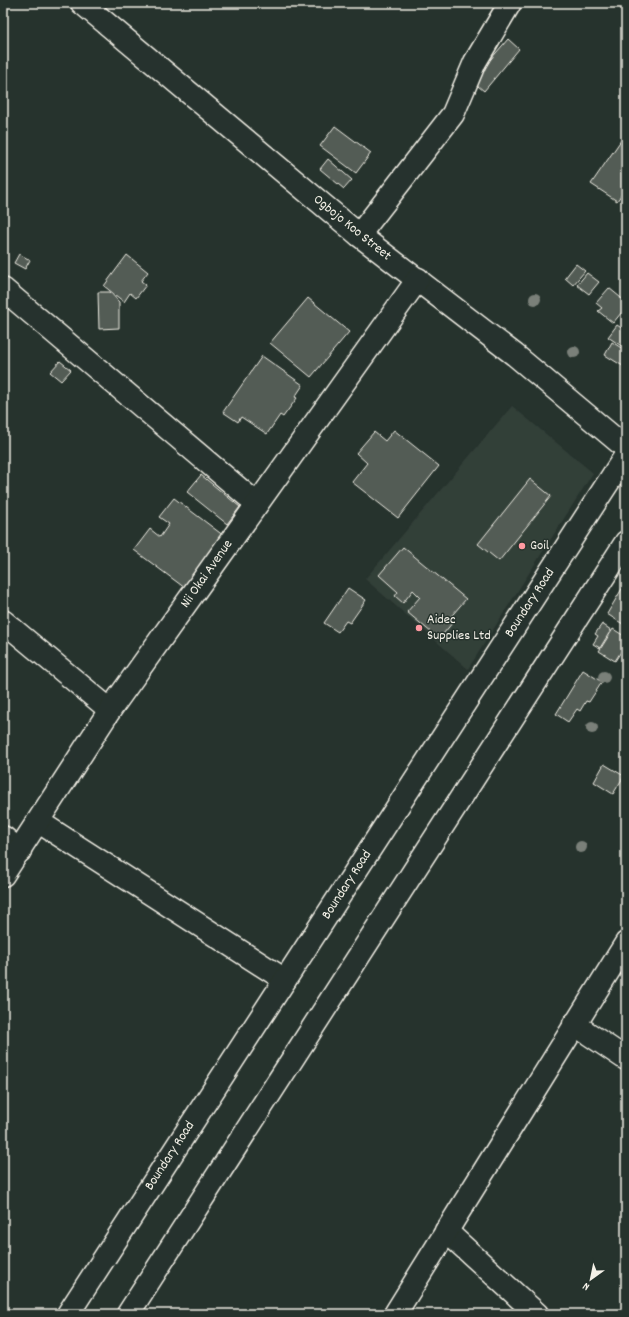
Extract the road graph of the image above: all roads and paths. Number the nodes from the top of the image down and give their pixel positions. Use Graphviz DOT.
graph roads {
  1 [pos="82,3"];
  2 [pos="510,3"];
  3 [pos="359,235"];
  4 [pos="418,279"];
  5 [pos="3,289"];
  6 [pos="626,448"];
  7 [pos="626,455"];
  8 [pos="257,504"];
  9 [pos="626,542"];
  10 [pos="3,621"];
  11 [pos="110,710"];
  12 [pos="39,822"];
  13 [pos="3,837"];
  14 [pos="20,851"];
  15 [pos="3,875"];
  16 [pos="626,943"];
  17 [pos="285,980"];
  18 [pos="574,1024"];
  19 [pos="626,1059"];
  20 [pos="446,1231"];
  21 [pos="68,1314"];
  22 [pos="128,1314"];
  23 [pos="395,1314"];
  24 [pos="537,1314"];
  1 -- 3 [label="street, Ogbojo Koo Street"];
  2 -- 3 [label="street"];
  3 -- 4 [label="street, Ogbojo Koo Street"];
  4 -- 6 [label="street, Ogbojo Koo Street"];
  4 -- 8 [label="street, Nii Okai Avenue"];
  5 -- 8 [label="street"];
  7 -- 17 [label="street, Boundary Road"];
  8 -- 11 [label="street, Nii Okai Avenue"];
  9 -- 22 [label="street"];
  10 -- 11 [label="street"];
  11 -- 12 [label="street, Nii Okai Avenue"];
  12 -- 14 [label="street, Nii Okai Avenue"];
  12 -- 17 [label="street"];
  13 -- 14 [label="street"];
  14 -- 15 [label="street, Nii Okai Avenue"];
  16 -- 18 [label="street"];
  17 -- 21 [label="street, Boundary Road"];
  18 -- 19 [label="street"];
  18 -- 20 [label="street"];
  20 -- 23 [label="street"];
  20 -- 24 [label="street"];
}
